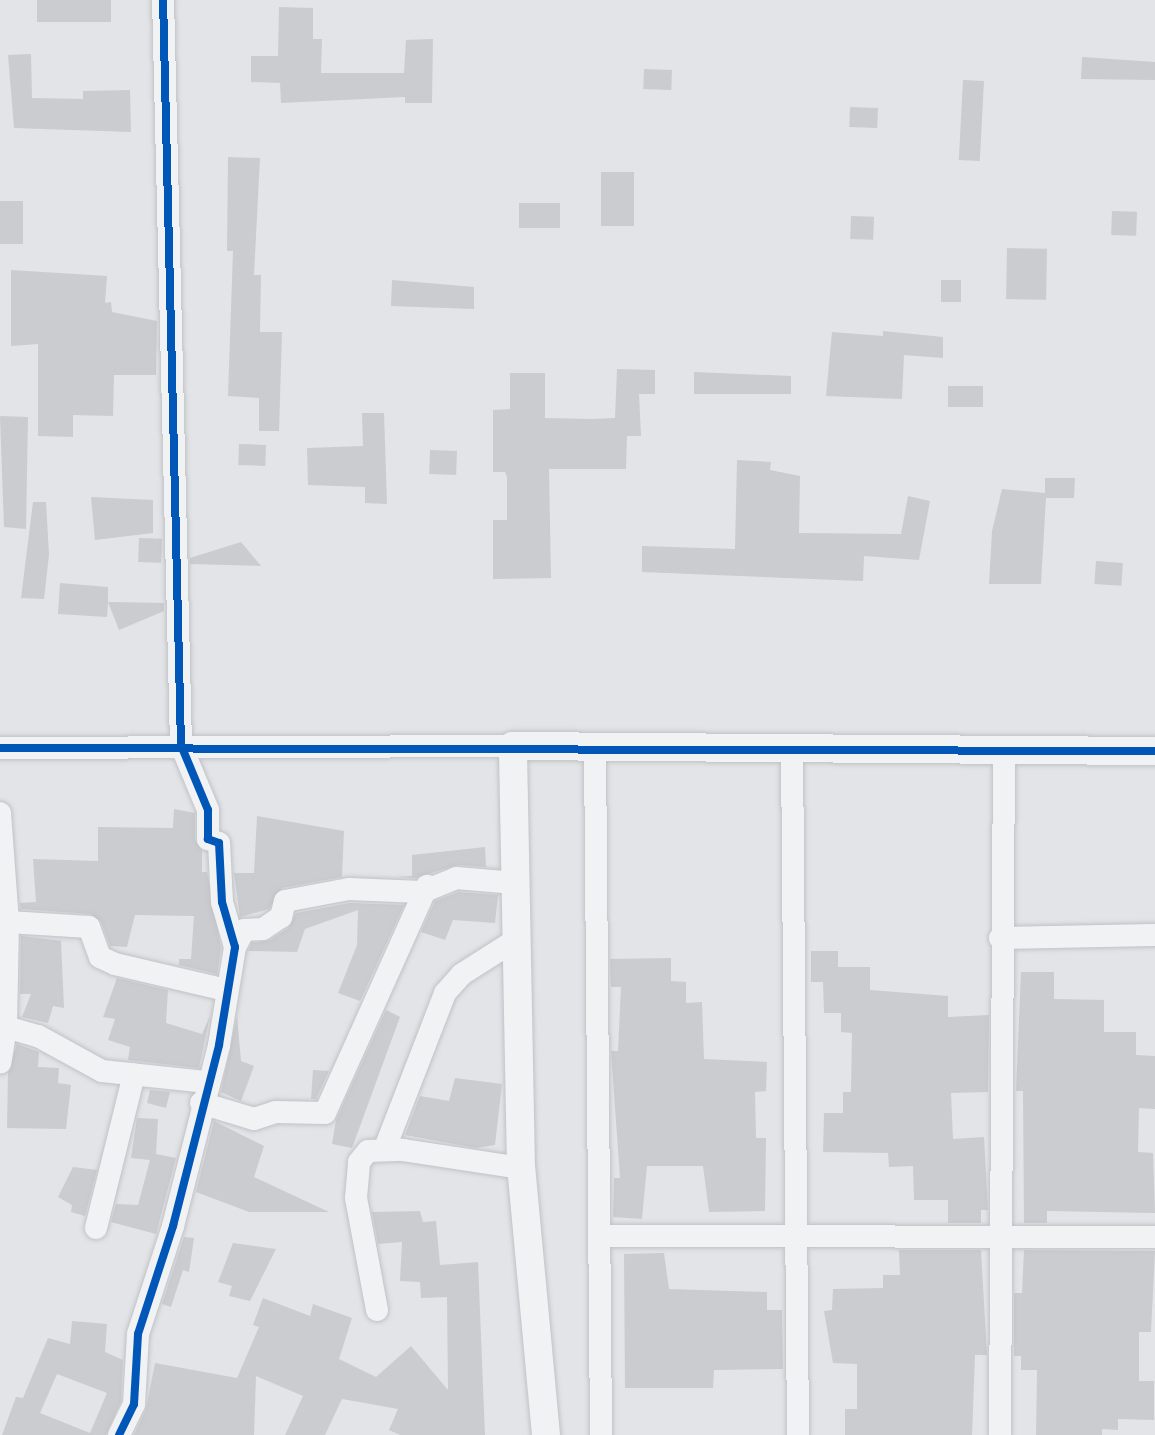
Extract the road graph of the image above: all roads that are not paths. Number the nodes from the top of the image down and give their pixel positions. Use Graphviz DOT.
graph roads {
  1 [pos="163,0"];
  2 [pos="181,746"];
  3 [pos="513,746"];
  4 [pos="595,747"];
  5 [pos="0,748"];
  6 [pos="792,748"];
  7 [pos="1004,750"];
  8 [pos="1155,751"];
  9 [pos="0,813"];
  10 [pos="1,851"];
  11 [pos="515,883"];
  12 [pos="427,886"];
  13 [pos="8,922"];
  14 [pos="1155,935"];
  15 [pos="1000,938"];
  16 [pos="517,939"];
  17 [pos="235,947"];
  18 [pos="226,990"];
  19 [pos="4,992"];
  20 [pos="6,1027"];
  21 [pos="0,1063"];
  22 [pos="134,1074"];
  23 [pos="204,1093"];
  24 [pos="385,1148"];
  25 [pos="521,1168"];
  26 [pos="96,1228"];
  27 [pos="601,1236"];
  28 [pos="799,1236"];
  29 [pos="1000,1237"];
  30 [pos="1155,1237"];
  31 [pos="377,1310"];
  32 [pos="119,1435"];
  33 [pos="546,1435"];
  34 [pos="601,1435"];
  35 [pos="798,1435"];
  36 [pos="1000,1435"];
  1 -- 2 [label="street"];
  2 -- 3 [label="street"];
  2 -- 5 [label="street"];
  2 -- 17 [label="street"];
  3 -- 4 [label="street"];
  3 -- 11 [label="street"];
  4 -- 6 [label="street"];
  4 -- 27 [label="street"];
  6 -- 7 [label="street"];
  6 -- 28 [label="street"];
  7 -- 8 [label="street"];
  7 -- 15 [label="street"];
  9 -- 10 [label="street"];
  10 -- 13 [label="street"];
  11 -- 12 [label="street"];
  11 -- 16 [label="street"];
  12 -- 17 [label="street"];
  12 -- 23 [label="street"];
  13 -- 18 [label="street"];
  13 -- 19 [label="street"];
  14 -- 15 [label="street"];
  15 -- 29 [label="street"];
  16 -- 24 [label="street"];
  16 -- 25 [label="street"];
  17 -- 18 [label="street"];
  18 -- 23 [label="street"];
  19 -- 20 [label="street"];
  20 -- 21 [label="street"];
  20 -- 22 [label="street"];
  22 -- 23 [label="street"];
  22 -- 26 [label="street"];
  23 -- 32 [label="street"];
  24 -- 25 [label="street"];
  24 -- 31 [label="street"];
  25 -- 33 [label="street"];
  27 -- 28 [label="street"];
  27 -- 34 [label="street"];
  28 -- 29 [label="street"];
  28 -- 35 [label="street"];
  29 -- 30 [label="street"];
  29 -- 36 [label="street"];
}
